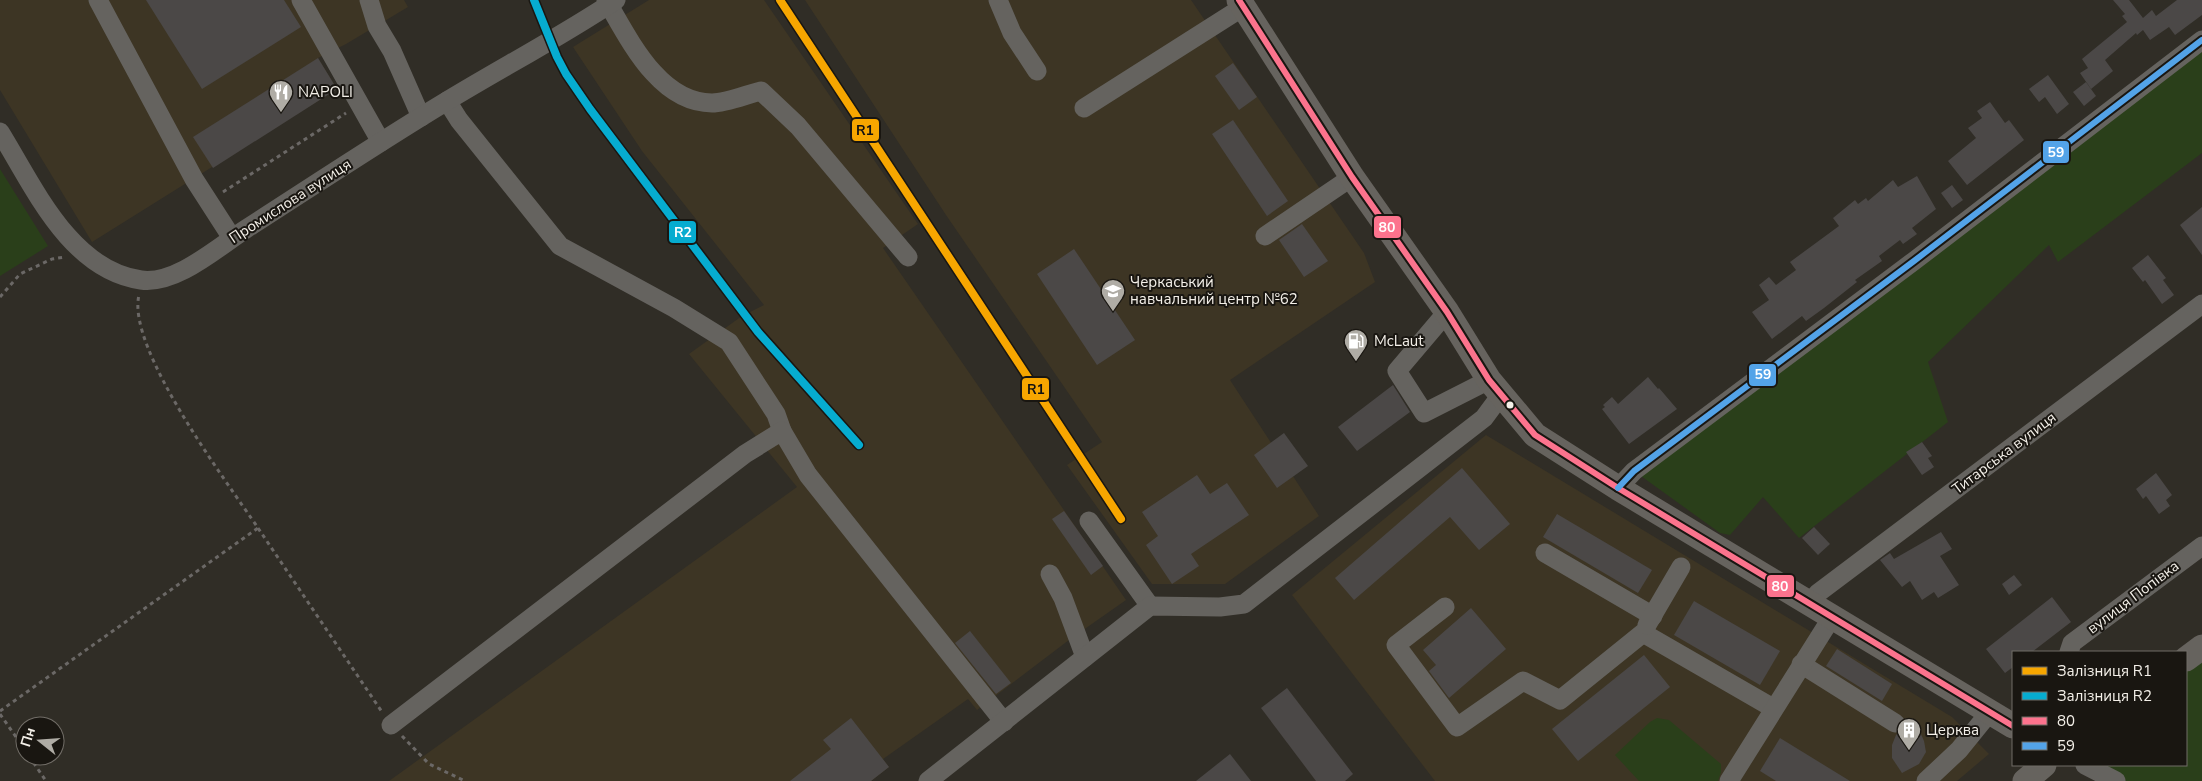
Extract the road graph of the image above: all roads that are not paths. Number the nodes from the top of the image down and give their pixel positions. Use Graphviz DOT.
graph roads {
  1 [pos="98,0"];
  2 [pos="301,0"];
  3 [pos="370,0"];
  4 [pos="998,0"];
  5 [pos="610,2"];
  6 [pos="1241,4"];
  7 [pos="2202,40"];
  8 [pos="1037,71"];
  9 [pos="447,101"];
  10 [pos="1084,108"];
  11 [pos="421,117"];
  12 [pos="0,132"];
  13 [pos="381,142"];
  14 [pos="1352,177"];
  15 [pos="1265,236"];
  16 [pos="232,238"];
  17 [pos="908,257"];
  18 [pos="2202,304"];
  19 [pos="1447,312"];
  20 [pos="1495,387"];
  21 [pos="782,430"];
  22 [pos="1618,488"];
  23 [pos="1089,522"];
  24 [pos="2202,546"];
  25 [pos="1545,553"];
  26 [pos="1681,566"];
  27 [pos="1050,574"];
  28 [pos="1809,603"];
  29 [pos="1150,606"];
  30 [pos="1445,606"];
  31 [pos="1653,616"];
  32 [pos="1832,617"];
  33 [pos="1643,633"];
  34 [pos="2202,647"];
  35 [pos="2069,651"];
  36 [pos="1085,657"];
  37 [pos="2187,658"];
  38 [pos="1801,664"];
  39 [pos="1774,708"];
  40 [pos="1989,713"];
  41 [pos="1004,722"];
  42 [pos="1895,723"];
  43 [pos="391,725"];
  44 [pos="2012,725"];
  45 [pos="2043,766"];
  46 [pos="2087,766"];
  47 [pos="928,781"];
  48 [pos="1729,781"];
  49 [pos="1926,781"];
  50 [pos="2025,781"];
  51 [pos="2116,781"];
  1 -- 16 [label="street"];
  2 -- 13 [label="street"];
  3 -- 11 [label="street"];
  4 -- 8 [label="street"];
  5 -- 9 [label="street, Промислова вулиця"];
  5 -- 17 [label="street"];
  6 -- 10 [label="street"];
  6 -- 14 [label="main road"];
  7 -- 22 [label="street"];
  9 -- 11 [label="street, Промислова вулиця"];
  9 -- 21 [label="street"];
  11 -- 13 [label="street, Промислова вулиця"];
  12 -- 16 [label="street, Промислова вулиця"];
  13 -- 16 [label="street, Промислова вулиця"];
  14 -- 15 [label="street"];
  14 -- 19 [label="main road"];
  18 -- 28 [label="street, Титарська вулиця"];
  19 -- 20 [label="main road"];
  19 -- 20 [label="street"];
  20 -- 22 [label="main road"];
  20 -- 29 [label="street"];
  21 -- 41 [label="street"];
  21 -- 43 [label="street"];
  22 -- 28 [label="main road"];
  23 -- 29 [label="street"];
  24 -- 35 [label="street, вулиця Попівка"];
  25 -- 31 [label="street"];
  26 -- 31 [label="street"];
  27 -- 36 [label="street"];
  28 -- 32 [label="main road"];
  29 -- 36 [label="street"];
  30 -- 33 [label="street"];
  31 -- 33 [label="street"];
  32 -- 38 [label="street"];
  32 -- 40 [label="main road"];
  33 -- 39 [label="street"];
  34 -- 37 [label="main road"];
  36 -- 41 [label="street"];
  38 -- 39 [label="street"];
  38 -- 42 [label="street"];
  39 -- 48 [label="street"];
  40 -- 44 [label="main road"];
  40 -- 49 [label="street"];
  41 -- 47 [label="street"];
  45 -- 50 [label="main road"];
  46 -- 51 [label="street"];
}
